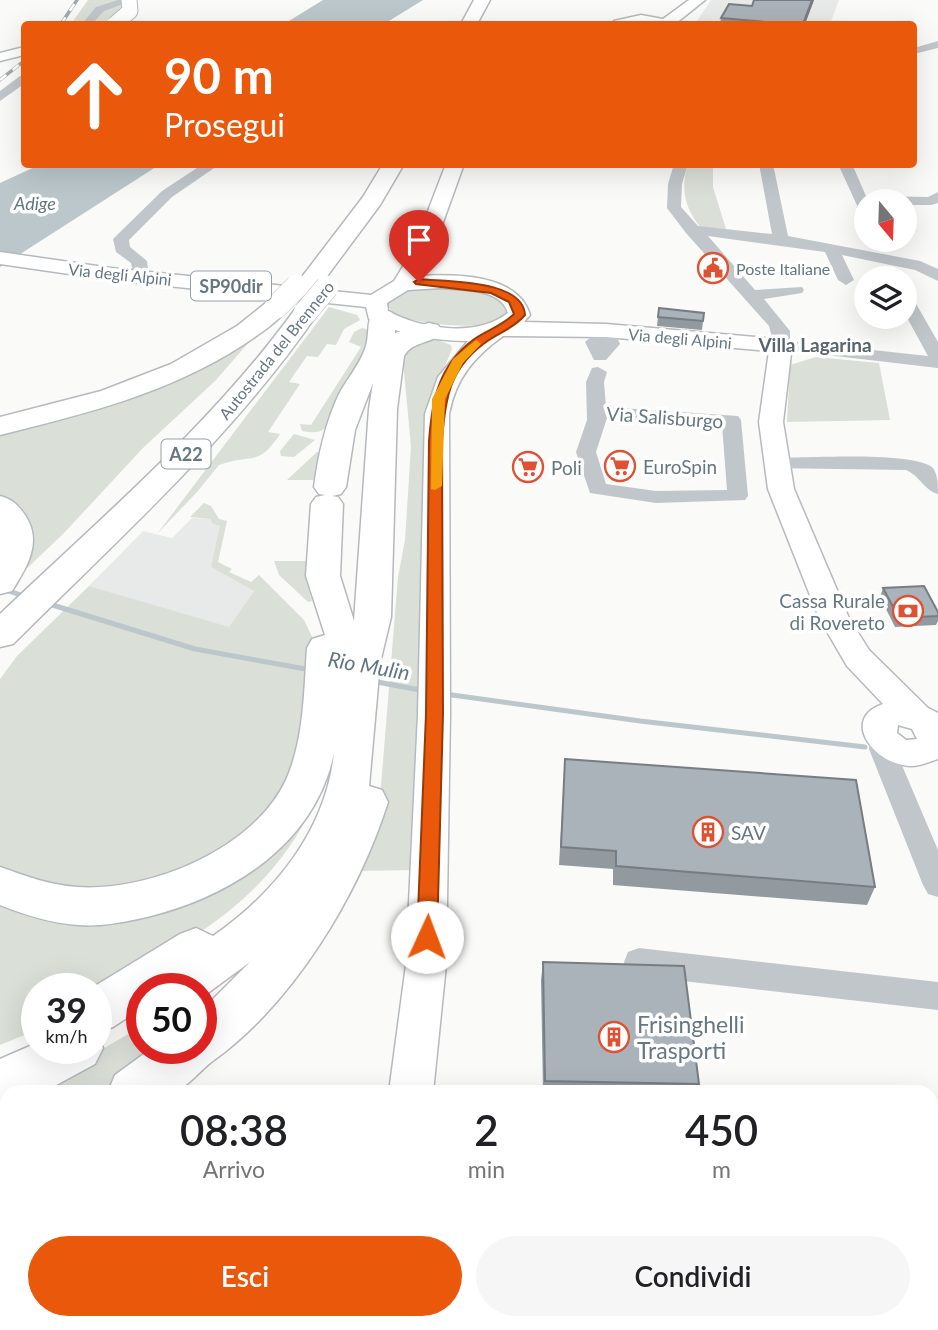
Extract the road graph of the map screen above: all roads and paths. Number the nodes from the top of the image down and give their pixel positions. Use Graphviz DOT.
graph roads {
  1 [pos="129,0"];
  2 [pos="482,0"];
  3 [pos="491,0"];
  4 [pos="694,3"];
  5 [pos="90,21"];
  6 [pos="118,21"];
  7 [pos="471,21"];
  8 [pos="481,21"];
  9 [pos="627,21"];
  10 [pos="648,21"];
  11 [pos="667,21"];
  12 [pos="938,44"];
  13 [pos="917,50"];
  14 [pos="21,52"];
  15 [pos="0,57"];
  16 [pos="21,81"];
  17 [pos="0,97"];
  18 [pos="207,168"];
  19 [pos="392,168"];
  20 [pos="407,168"];
  21 [pos="454,168"];
  22 [pos="680,168"];
  23 [pos="767,168"];
  24 [pos="847,168"];
  25 [pos="857,189"];
  26 [pos="938,196"];
  27 [pos="917,202"];
  28 [pos="691,230"];
  29 [pos="781,239"];
  30 [pos="423,250"];
  31 [pos="832,250"];
  32 [pos="881,252"];
  33 [pos="0,258"];
  34 [pos="884,261"];
  35 [pos="887,266"];
  36 [pos="938,271"];
  37 [pos="141,277"];
  38 [pos="846,280"];
  39 [pos="440,282"];
  40 [pos="402,283"];
  41 [pos="796,290"];
  42 [pos="756,292"];
  43 [pos="300,298"];
  44 [pos="519,308"];
  45 [pos="379,310"];
  46 [pos="917,316"];
  47 [pos="498,330"];
  48 [pos="437,331"];
  49 [pos="930,335"];
  50 [pos="781,345"];
  51 [pos="594,346"];
  52 [pos="938,358"];
  53 [pos="458,361"];
  54 [pos="938,363"];
  55 [pos="597,412"];
  56 [pos="0,426"];
  57 [pos="777,464"];
  58 [pos="938,488"];
  59 [pos="0,506"];
  60 [pos="24,600"];
  61 [pos="834,618"];
  62 [pos="0,660"];
  63 [pos="351,700"];
  64 [pos="882,729"];
  65 [pos="928,739"];
  66 [pos="937,883"];
  67 [pos="0,885"];
  68 [pos="639,962"];
  69 [pos="198,973"];
  70 [pos="938,996"];
  71 [pos="112,1001"];
  72 [pos="217,1026"];
  73 [pos="21,1048"];
  74 [pos="0,1056"];
  75 [pos="47,1064"];
  76 [pos="171,1064"];
  77 [pos="0,1083"];
  78 [pos="143,1085"];
  79 [pos="412,1085"];
  1 -- 5 [label="street"];
  1 -- 6 [label="main road, bridge"];
  2 -- 7 [label="highway"];
  3 -- 8 [label="highway"];
  4 -- 11 [label="main road"];
  9 -- 10 [label="main road"];
  12 -- 13 [label="street"];
  14 -- 15 [label="main road"];
  16 -- 17 [label="street"];
  18 -- 37 [label="street"];
  19 -- 43 [label="highway, Autostrada del Brennero / A22"];
  20 -- 43 [label="highway, Autostrada del Brennero / A22"];
  21 -- 30 [label="main road"];
  22 -- 28 [label="street"];
  23 -- 29 [label="street"];
  24 -- 25 [label="street"];
  26 -- 27 [label="street"];
  28 -- 29 [label="street"];
  28 -- 42 [label="street"];
  29 -- 31 [label="street"];
  30 -- 39 [label="main road"];
  30 -- 40 [label="main road"];
  31 -- 34 [label="street"];
  31 -- 38 [label="street"];
  32 -- 34 [label="street"];
  33 -- 37 [label="main road, Via degli Alpini / SP90dir"];
  34 -- 35 [label="street"];
  34 -- 36 [label="street"];
  37 -- 45 [label="main road, Via degli Alpini / SP90dir"];
  39 -- 40 [label="main road"];
  39 -- 44 [label="main road"];
  40 -- 45 [label="main road"];
  41 -- 42 [label="street"];
  42 -- 50 [label="street"];
  43 -- 56 [label="highway"];
  43 -- 60 [label="highway, Autostrada del Brennero / A22"];
  43 -- 60 [label="highway, Autostrada del Brennero / A22"];
  44 -- 47 [label="main road"];
  44 -- 51 [label="main road"];
  45 -- 48 [label="main road, Via degli Alpini"];
  45 -- 63 [label="highway"];
  46 -- 49 [label="street"];
  47 -- 48 [label="main road, Via degli Alpini"];
  47 -- 51 [label="main road, Via degli Alpini"];
  47 -- 53 [label="main road"];
  48 -- 53 [label="main road"];
  48 -- 63 [label="highway"];
  49 -- 52 [label="street"];
  50 -- 51 [label="main road, Via degli Alpini"];
  50 -- 54 [label="street"];
  50 -- 57 [label="main road"];
  51 -- 55 [label="street, Via Salisburgo"];
  53 -- 79 [label="main road"];
  55 -- 55 [label="street, Via Salisburgo"];
  57 -- 58 [label="street"];
  57 -- 61 [label="main road"];
  59 -- 60 [label="highway"];
  60 -- 62 [label="highway"];
  61 -- 64 [label="main road"];
  61 -- 65 [label="main road"];
  63 -- 67 [label="highway"];
  63 -- 69 [label="highway"];
  63 -- 71 [label="highway"];
  63 -- 72 [label="highway"];
  64 -- 65 [label="main road"];
  64 -- 66 [label="street"];
  65 -- 66 [label="street"];
  68 -- 70 [label="street"];
  73 -- 74 [label="highway"];
  75 -- 77 [label="highway"];
  76 -- 78 [label="highway"];
}
